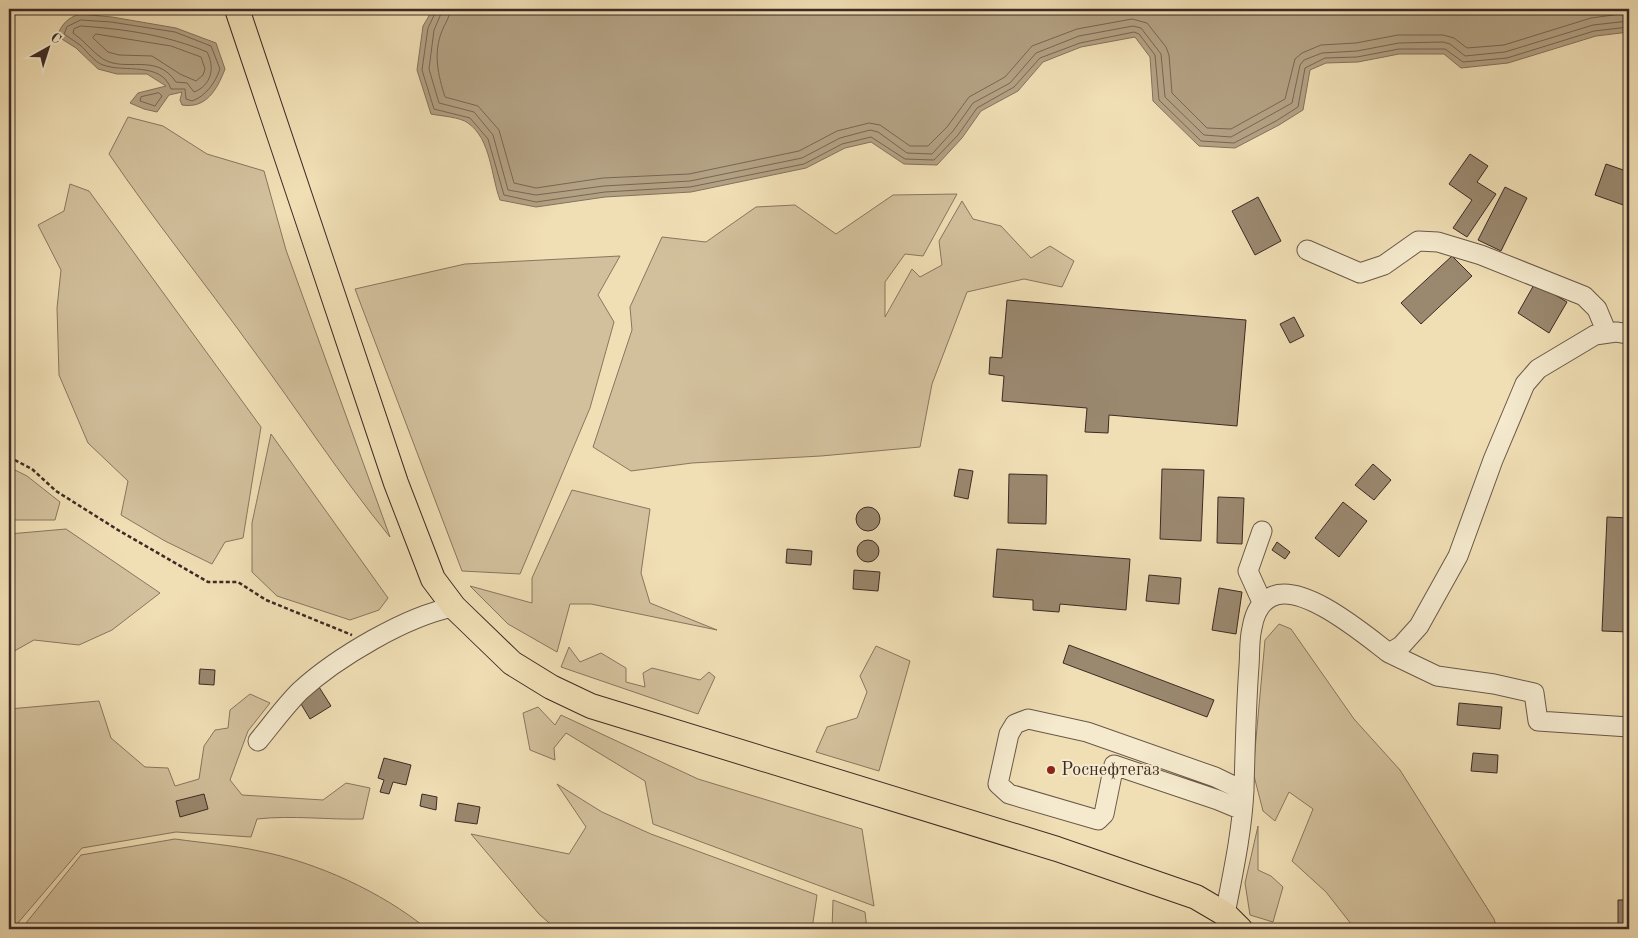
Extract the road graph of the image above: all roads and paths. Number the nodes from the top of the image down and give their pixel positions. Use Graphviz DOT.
graph roads {
  1 [pos="237,9"];
  2 [pos="1307,250"];
  3 [pos="1607,333"];
  4 [pos="1629,334"];
  5 [pos="9,457"];
  6 [pos="1262,531"];
  7 [pos="1262,602"];
  8 [pos="454,607"];
  9 [pos="370,642"];
  10 [pos="1390,653"];
  11 [pos="1629,727"];
  12 [pos="258,741"];
  13 [pos="1244,791"];
  14 [pos="1242,810"];
  15 [pos="1232,922"];
  1 -- 8 [label="main road"];
  2 -- 3 [label="street"];
  3 -- 4 [label="street"];
  3 -- 10 [label="street"];
  5 -- 9 [label="path"];
  6 -- 7 [label="street"];
  7 -- 10 [label="street"];
  7 -- 13 [label="street"];
  8 -- 9 [label="street"];
  8 -- 15 [label="main road"];
  9 -- 12 [label="street"];
  10 -- 11 [label="street"];
  13 -- 14 [label="street"];
  13 -- 14 [label="street"];
  14 -- 15 [label="street"];
}
